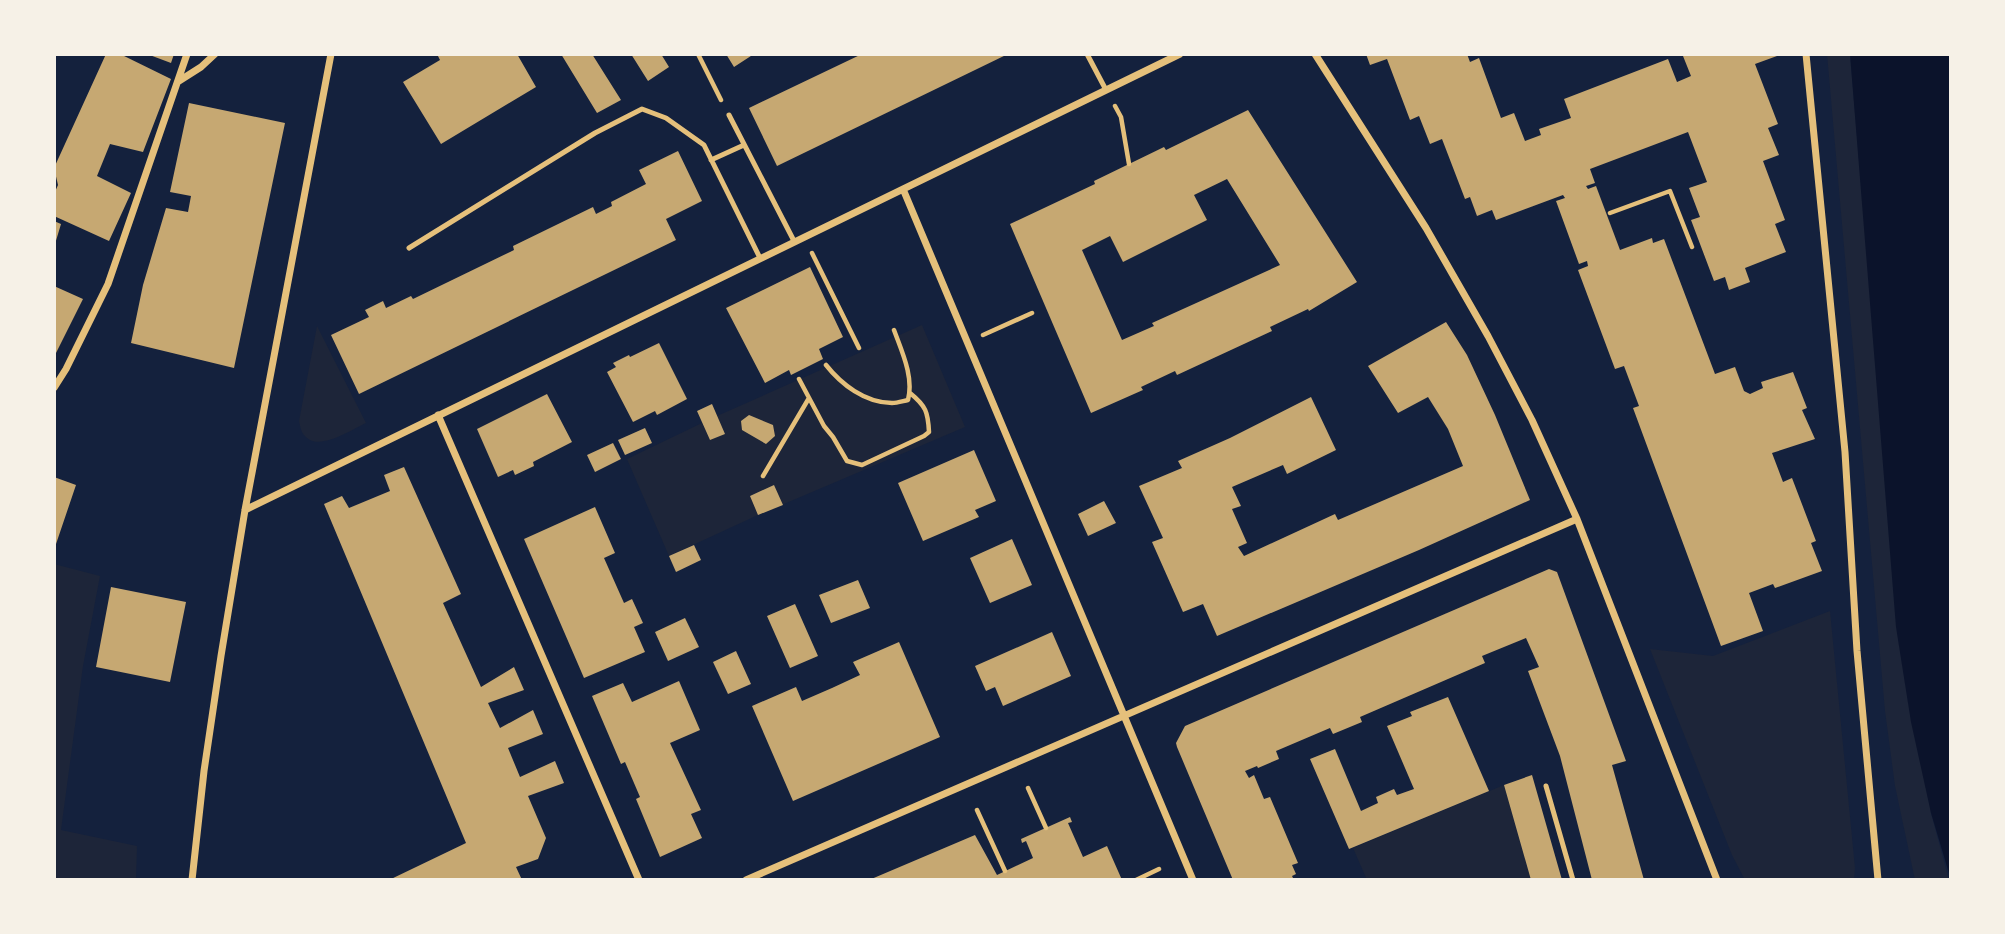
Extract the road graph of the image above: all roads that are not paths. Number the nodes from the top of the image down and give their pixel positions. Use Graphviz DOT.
graph roads {
  1 [pos="187,54"];
  2 [pos="215,54"];
  3 [pos="331,54"];
  4 [pos="1087,54"];
  5 [pos="1180,54"];
  6 [pos="1315,54"];
  7 [pos="1806,54"];
  8 [pos="179,81"];
  9 [pos="1106,90"];
  10 [pos="729,115"];
  11 [pos="744,145"];
  12 [pos="711,160"];
  13 [pos="903,189"];
  14 [pos="794,241"];
  15 [pos="409,248"];
  16 [pos="760,258"];
  17 [pos="54,388"];
  18 [pos="438,415"];
  19 [pos="245,510"];
  20 [pos="1577,519"];
  21 [pos="1124,717"];
  22 [pos="1546,786"];
  23 [pos="192,880"];
  24 [pos="639,880"];
  25 [pos="746,880"];
  26 [pos="1193,880"];
  27 [pos="1573,880"];
  28 [pos="1717,880"];
  29 [pos="1878,880"];
  1 -- 8 [label="street"];
  2 -- 8 [label="street"];
  3 -- 19 [label="street"];
  4 -- 9 [label="lane"];
  5 -- 9 [label="street"];
  6 -- 20 [label="street"];
  7 -- 29 [label="street"];
  8 -- 17 [label="street"];
  9 -- 13 [label="street"];
  10 -- 11 [label="lane"];
  11 -- 12 [label="lane"];
  11 -- 14 [label="lane"];
  12 -- 15 [label="lane"];
  12 -- 16 [label="lane"];
  13 -- 14 [label="street"];
  13 -- 21 [label="street"];
  14 -- 16 [label="street"];
  16 -- 18 [label="street"];
  18 -- 19 [label="street"];
  18 -- 24 [label="street"];
  19 -- 23 [label="street"];
  20 -- 21 [label="street"];
  20 -- 28 [label="street"];
  21 -- 25 [label="street"];
  21 -- 26 [label="street"];
  22 -- 27 [label="lane"];
}
